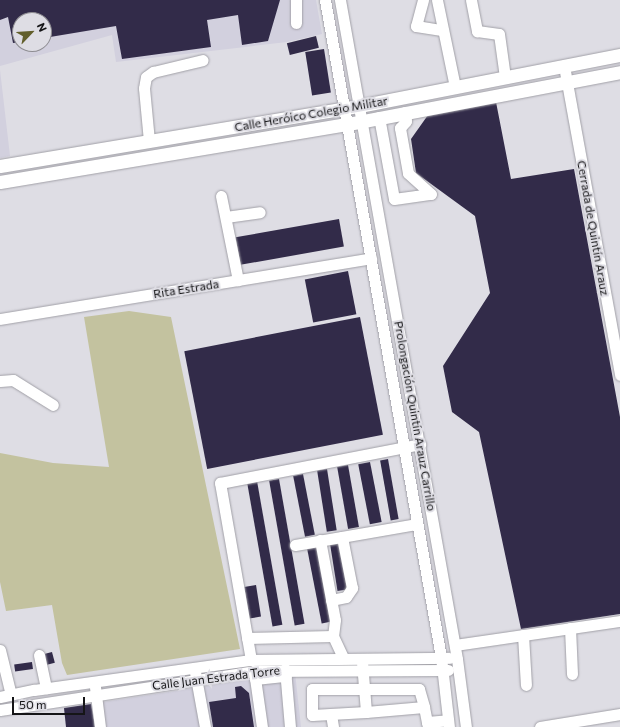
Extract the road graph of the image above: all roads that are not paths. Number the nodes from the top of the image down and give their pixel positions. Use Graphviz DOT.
graph roads {
  1 [pos="296,0"];
  2 [pos="325,0"];
  3 [pos="340,0"];
  4 [pos="423,0"];
  5 [pos="437,0"];
  6 [pos="470,0"];
  7 [pos="296,23"];
  8 [pos="442,30"];
  9 [pos="620,54"];
  10 [pos="203,60"];
  11 [pos="564,66"];
  12 [pos="620,72"];
  13 [pos="506,77"];
  14 [pos="567,81"];
  15 [pos="455,87"];
  16 [pos="359,106"];
  17 [pos="344,109"];
  18 [pos="405,112"];
  19 [pos="379,116"];
  20 [pos="363,120"];
  21 [pos="348,124"];
  22 [pos="149,141"];
  23 [pos="0,166"];
  24 [pos="0,182"];
  25 [pos="221,196"];
  26 [pos="260,212"];
  27 [pos="226,217"];
  28 [pos="371,258"];
  29 [pos="238,280"];
  30 [pos="392,287"];
  31 [pos="377,290"];
  32 [pos="0,319"];
  33 [pos="620,375"];
  34 [pos="0,381"];
  35 [pos="53,405"];
  36 [pos="420,444"];
  37 [pos="404,447"];
  38 [pos="417,524"];
  39 [pos="342,536"];
  40 [pos="320,540"];
  41 [pos="295,545"];
  42 [pos="439,557"];
  43 [pos="424,560"];
  44 [pos="331,600"];
  45 [pos="620,621"];
  46 [pos="570,628"];
  47 [pos="523,635"];
  48 [pos="333,636"];
  49 [pos="247,638"];
  50 [pos="454,645"];
  51 [pos="0,650"];
  52 [pos="39,655"];
  53 [pos="343,657"];
  54 [pos="361,657"];
  55 [pos="441,657"];
  56 [pos="252,660"];
  57 [pos="458,664"];
  58 [pos="194,666"];
  59 [pos="362,669"];
  60 [pos="443,671"];
  61 [pos="285,673"];
  62 [pos="572,674"];
  63 [pos="255,675"];
  64 [pos="196,678"];
  65 [pos="94,681"];
  66 [pos="526,685"];
  67 [pos="46,688"];
  68 [pos="364,688"];
  69 [pos="96,695"];
  70 [pos="4,696"];
  71 [pos="424,707"];
  72 [pos="2,710"];
  73 [pos="366,712"];
  74 [pos="331,714"];
  75 [pos="620,714"];
  76 [pos="449,723"];
  77 [pos="427,724"];
  78 [pos="100,727"];
  79 [pos="205,727"];
  80 [pos="262,727"];
  81 [pos="290,727"];
  82 [pos="333,727"];
  83 [pos="466,727"];
  84 [pos="540,727"];
  1 -- 7 [label="street"];
  2 -- 17 [label="street, Prolongación Quintín Arauz Carrillo"];
  3 -- 16 [label="street, Prolongación Quintín Arauz Carrillo"];
  4 -- 8 [label="street"];
  5 -- 8 [label="street"];
  6 -- 13 [label="street"];
  8 -- 15 [label="street"];
  9 -- 11 [label="main road, Calle Heróico Colegio Militar"];
  10 -- 22 [label="street"];
  11 -- 13 [label="main road, Calle Heróico Colegio Militar"];
  11 -- 14 [label="street, Cerrada de Quintín Arauz"];
  12 -- 14 [label="main road, Calle Heróico Colegio Militar"];
  13 -- 15 [label="main road, Calle Heróico Colegio Militar"];
  14 -- 18 [label="main road, Calle Heróico Colegio Militar"];
  14 -- 33 [label="street, Cerrada de Quintín Arauz"];
  15 -- 16 [label="main road, Calle Heróico Colegio Militar"];
  16 -- 17 [label="main road, Calle Heróico Colegio Militar"];
  16 -- 20 [label="street, Prolongación Quintín Arauz Carrillo"];
  17 -- 21 [label="street, Prolongación Quintín Arauz Carrillo"];
  17 -- 22 [label="main road, Calle Heróico Colegio Militar"];
  18 -- 19 [label="main road, Calle Heróico Colegio Militar"];
  18 -- 19 [label="street"];
  19 -- 20 [label="main road, Calle Heróico Colegio Militar"];
  20 -- 21 [label="main road, Calle Heróico Colegio Militar"];
  20 -- 30 [label="street, Prolongación Quintín Arauz Carrillo"];
  21 -- 24 [label="main road, Calle Heróico Colegio Militar"];
  21 -- 28 [label="street, Prolongación Quintín Arauz Carrillo"];
  22 -- 23 [label="main road, Calle Heróico Colegio Militar"];
  25 -- 27 [label="street"];
  26 -- 27 [label="street"];
  27 -- 29 [label="street"];
  28 -- 29 [label="street, Rita Estrada"];
  28 -- 31 [label="street, Prolongación Quintín Arauz Carrillo"];
  29 -- 32 [label="street, Rita Estrada"];
  30 -- 31 [label="street"];
  30 -- 36 [label="street, Prolongación Quintín Arauz Carrillo"];
  31 -- 37 [label="street, Prolongación Quintín Arauz Carrillo"];
  34 -- 35 [label="street"];
  36 -- 37 [label="street"];
  36 -- 42 [label="street, Prolongación Quintín Arauz Carrillo"];
  37 -- 38 [label="street, Prolongación Quintín Arauz Carrillo"];
  37 -- 49 [label="street"];
  38 -- 39 [label="street"];
  38 -- 43 [label="street, Prolongación Quintín Arauz Carrillo"];
  39 -- 40 [label="street"];
  39 -- 44 [label="street"];
  40 -- 41 [label="street"];
  40 -- 44 [label="street"];
  42 -- 43 [label="street"];
  42 -- 50 [label="street, Prolongación Quintín Arauz Carrillo"];
  43 -- 55 [label="street, Prolongación Quintín Arauz Carrillo"];
  44 -- 48 [label="street"];
  45 -- 46 [label="street"];
  46 -- 47 [label="street"];
  46 -- 62 [label="street"];
  47 -- 50 [label="street"];
  47 -- 66 [label="street"];
  48 -- 49 [label="street"];
  48 -- 53 [label="street"];
  49 -- 56 [label="street"];
  50 -- 57 [label="street, Prolongación Quintín Arauz Carrillo"];
  51 -- 70 [label="street"];
  52 -- 67 [label="street"];
  53 -- 54 [label="street, Calle Juan Estrada Torre"];
  53 -- 56 [label="street, Calle Juan Estrada Torre"];
  54 -- 55 [label="street, Calle Juan Estrada Torre"];
  54 -- 59 [label="street"];
  55 -- 57 [label="street, Calle Juan Estrada Torre"];
  55 -- 60 [label="street, Prolongación Quintín Arauz Carrillo"];
  56 -- 58 [label="street, Calle Juan Estrada Torre"];
  57 -- 60 [label="street, Calle Juan Estrada Torre"];
  57 -- 83 [label="street, Prolongación Quintín Arauz Carrillo"];
  58 -- 64 [label="street"];
  58 -- 65 [label="street, Calle Juan Estrada Torre"];
  59 -- 60 [label="street, Calle Juan Estrada Torre"];
  59 -- 61 [label="street, Calle Juan Estrada Torre"];
  59 -- 68 [label="street"];
  60 -- 76 [label="street, Prolongación Quintín Arauz Carrillo"];
  61 -- 63 [label="street, Calle Juan Estrada Torre"];
  61 -- 81 [label="street"];
  63 -- 64 [label="street, Calle Juan Estrada Torre"];
  63 -- 80 [label="street"];
  64 -- 69 [label="street, Calle Juan Estrada Torre"];
  64 -- 79 [label="street"];
  65 -- 67 [label="street, Calle Juan Estrada Torre"];
  65 -- 69 [label="street"];
  67 -- 70 [label="street, Calle Juan Estrada Torre"];
  68 -- 71 [label="street"];
  68 -- 73 [label="street"];
  68 -- 74 [label="street"];
  69 -- 72 [label="street, Calle Juan Estrada Torre"];
  69 -- 78 [label="street"];
  70 -- 72 [label="street"];
  71 -- 73 [label="street"];
  71 -- 77 [label="street"];
  73 -- 74 [label="street"];
  74 -- 82 [label="street"];
  75 -- 84 [label="street"];
  76 -- 77 [label="street"];
}
